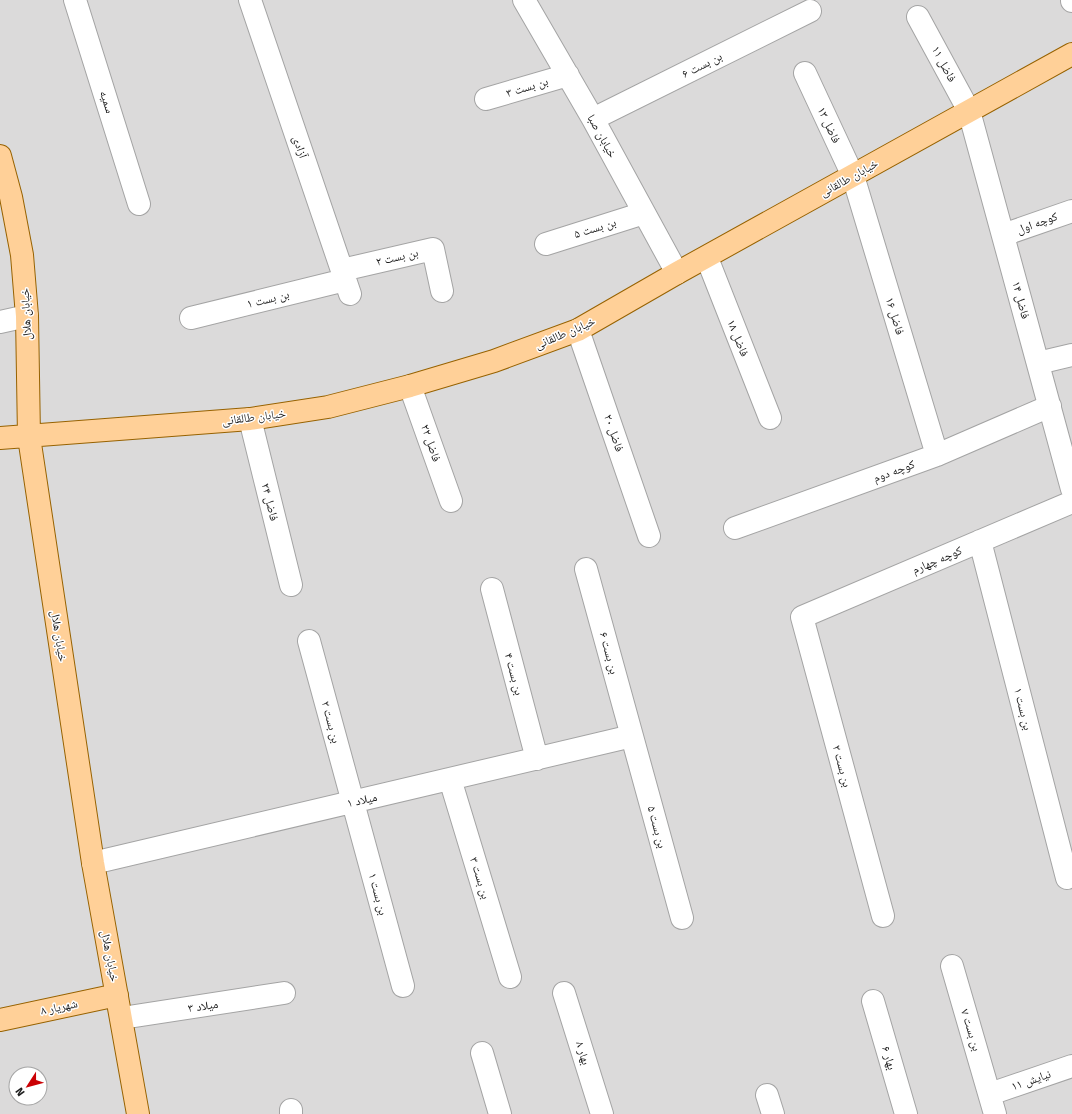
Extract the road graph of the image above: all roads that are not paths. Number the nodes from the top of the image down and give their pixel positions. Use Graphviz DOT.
graph roads {
  1 [pos="75,0"];
  2 [pos="250,0"];
  3 [pos="524,0"];
  4 [pos="810,11"];
  5 [pos="918,17"];
  6 [pos="1072,54"];
  7 [pos="805,73"];
  8 [pos="568,75"];
  9 [pos="486,99"];
  10 [pos="969,111"];
  11 [pos="593,119"];
  12 [pos="0,156"];
  13 [pos="853,176"];
  14 [pos="6,198"];
  15 [pos="139,204"];
  16 [pos="1072,211"];
  17 [pos="644,213"];
  18 [pos="1003,235"];
  19 [pos="546,244"];
  20 [pos="706,258"];
  21 [pos="677,273"];
  22 [pos="346,281"];
  23 [pos="442,291"];
  24 [pos="27,316"];
  25 [pos="191,318"];
  26 [pos="0,322"];
  27 [pos="578,330"];
  28 [pos="1072,355"];
  29 [pos="1038,363"];
  30 [pos="410,386"];
  31 [pos="1050,406"];
  32 [pos="770,418"];
  33 [pos="250,419"];
  34 [pos="29,437"];
  35 [pos="0,438"];
  36 [pos="936,455"];
  37 [pos="1072,489"];
  38 [pos="451,501"];
  39 [pos="1072,502"];
  40 [pos="736,528"];
  41 [pos="649,536"];
  42 [pos="980,541"];
  43 [pos="586,569"];
  44 [pos="291,586"];
  45 [pos="492,589"];
  46 [pos="802,617"];
  47 [pos="310,641"];
  48 [pos="632,736"];
  49 [pos="537,759"];
  50 [pos="450,779"];
  51 [pos="353,802"];
  52 [pos="93,863"];
  53 [pos="1067,878"];
  54 [pos="883,916"];
  55 [pos="682,918"];
  56 [pos="952,966"];
  57 [pos="510,977"];
  58 [pos="403,986"];
  59 [pos="564,992"];
  60 [pos="284,993"];
  61 [pos="117,995"];
  62 [pos="873,1001"];
  63 [pos="122,1018"];
  64 [pos="0,1020"];
  65 [pos="482,1053"];
  66 [pos="1072,1066"];
  67 [pos="993,1104"];
  68 [pos="138,1114"];
  69 [pos="500,1114"];
  70 [pos="600,1114"];
  71 [pos="906,1114"];
  1 -- 15 [label="street, سمیه"];
  2 -- 22 [label="street, آزادی"];
  3 -- 8 [label="street, خیابان صبا"];
  4 -- 11 [label="street, بن بست ۶"];
  5 -- 10 [label="street, فاضل ۱۱"];
  6 -- 10 [label="main road, خیابان طالقانی"];
  7 -- 13 [label="street, فاضل ۱۳"];
  8 -- 9 [label="street, بن بست ۳"];
  8 -- 11 [label="street, خیابان صبا"];
  10 -- 13 [label="main road, خیابان طالقانی"];
  10 -- 18 [label="street, فاضل ۱۴"];
  11 -- 17 [label="street, خیابان صبا"];
  12 -- 14 [label="main road, خیابان هلال"];
  13 -- 20 [label="main road, خیابان طالقانی"];
  13 -- 36 [label="street, فاضل ۱۶"];
  14 -- 24 [label="main road, خیابان هلال"];
  16 -- 18 [label="street, کوچه اول"];
  17 -- 19 [label="street, بن بست ۵"];
  17 -- 21 [label="street, خیابان صبا"];
  18 -- 29 [label="street, فاضل ۱۴"];
  20 -- 21 [label="main road, خیابان طالقانی"];
  20 -- 32 [label="street, فاضل ۱۸"];
  21 -- 27 [label="main road, خیابان طالقانی"];
  22 -- 23 [label="street, بن بست ۲"];
  22 -- 25 [label="street, بن بست ۱"];
  24 -- 26 [label="street"];
  24 -- 34 [label="main road, خیابان هلال"];
  27 -- 30 [label="main road, خیابان طالقانی"];
  27 -- 41 [label="street, فاضل ۲۰"];
  28 -- 29 [label="street"];
  29 -- 31 [label="street, فاضل ۱۴"];
  30 -- 33 [label="main road, خیابان طالقانی"];
  30 -- 38 [label="street, فاضل ۲۲"];
  31 -- 36 [label="street, کوچه دوم"];
  31 -- 37 [label="street, فاضل ۱۴"];
  33 -- 34 [label="main road, خیابان طالقانی"];
  33 -- 44 [label="street, فاضل ۲۴"];
  34 -- 35 [label="main road, خیابان طالقانی"];
  34 -- 52 [label="main road, خیابان هلال"];
  36 -- 40 [label="street, کوچه دوم"];
  39 -- 42 [label="street, کوچه چهارم"];
  42 -- 46 [label="street, کوچه چهارم"];
  42 -- 53 [label="street, بن بست ۱"];
  43 -- 48 [label="street, بن بست ۶"];
  45 -- 49 [label="street, بن بست ۴"];
  46 -- 54 [label="street, بن بست ۲"];
  47 -- 51 [label="street, بن بست ۲"];
  48 -- 49 [label="street, میلاد ۱"];
  48 -- 55 [label="street, بن بست ۵"];
  49 -- 50 [label="street, میلاد ۱"];
  50 -- 51 [label="street, میلاد ۱"];
  50 -- 57 [label="street, بن بست ۳"];
  51 -- 52 [label="street, میلاد ۱"];
  51 -- 58 [label="street, بن بست ۱"];
  52 -- 61 [label="main road, خیابان هلال"];
  56 -- 67 [label="street, بن بست ۷"];
  59 -- 70 [label="street, بهار ۸"];
  60 -- 63 [label="street, میلاد ۳"];
  61 -- 63 [label="main road, خیابان هلال"];
  61 -- 64 [label="main road, شهریار ۸"];
  62 -- 71 [label="street, بهار ۶"];
  63 -- 68 [label="main road, خیابان هلال"];
  65 -- 69 [label="street"];
  66 -- 67 [label="street, نیایش ۱۱"];
}
